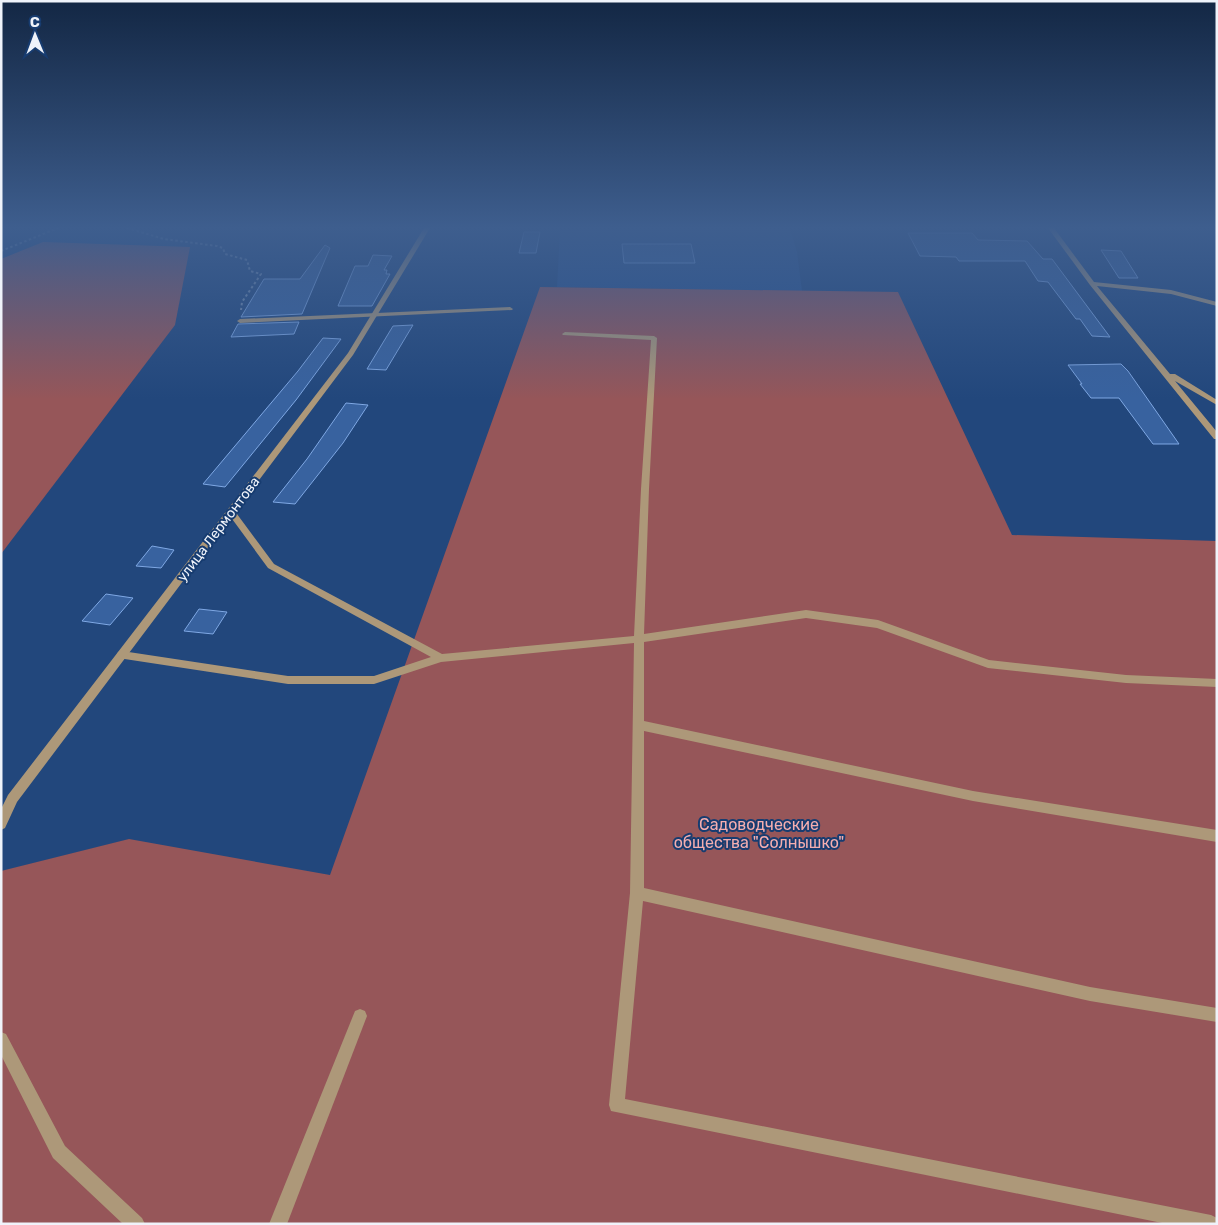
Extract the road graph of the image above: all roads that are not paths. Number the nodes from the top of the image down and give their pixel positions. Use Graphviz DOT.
graph roads {
  1 [pos="393,285"];
  2 [pos="1093,285"];
  3 [pos="1102,285"];
  4 [pos="1217,304"];
  5 [pos="510,309"];
  6 [pos="375,315"];
  7 [pos="240,321"];
  8 [pos="566,334"];
  9 [pos="1165,371"];
  10 [pos="1217,403"];
  11 [pos="1217,437"];
  12 [pos="231,512"];
  13 [pos="639,639"];
  14 [pos="122,655"];
  15 [pos="441,658"];
  16 [pos="1217,683"];
  17 [pos="639,726"];
  18 [pos="1,824"];
  19 [pos="1217,836"];
  20 [pos="637,893"];
  21 [pos="1217,1015"];
  22 [pos="360,1016"];
  23 [pos="1,1039"];
  24 [pos="136,1224"];
  25 [pos="278,1224"];
  26 [pos="1212,1224"];
  1 -- 6 [label="street, улица Лермонтова"];
  2 -- 9 [label="street"];
  3 -- 4 [label="street"];
  5 -- 6 [label="street"];
  6 -- 7 [label="street"];
  6 -- 12 [label="street, улица Лермонтова"];
  8 -- 13 [label="street"];
  9 -- 10 [label="street"];
  9 -- 11 [label="street"];
  12 -- 14 [label="street, улица Лермонтова"];
  12 -- 15 [label="street"];
  13 -- 15 [label="street"];
  13 -- 16 [label="street"];
  13 -- 17 [label="street"];
  14 -- 15 [label="street"];
  14 -- 18 [label="street, улица Лермонтова"];
  17 -- 19 [label="street"];
  17 -- 20 [label="street"];
  20 -- 21 [label="street"];
  20 -- 26 [label="street"];
  22 -- 25 [label="street"];
  23 -- 24 [label="street"];
}
